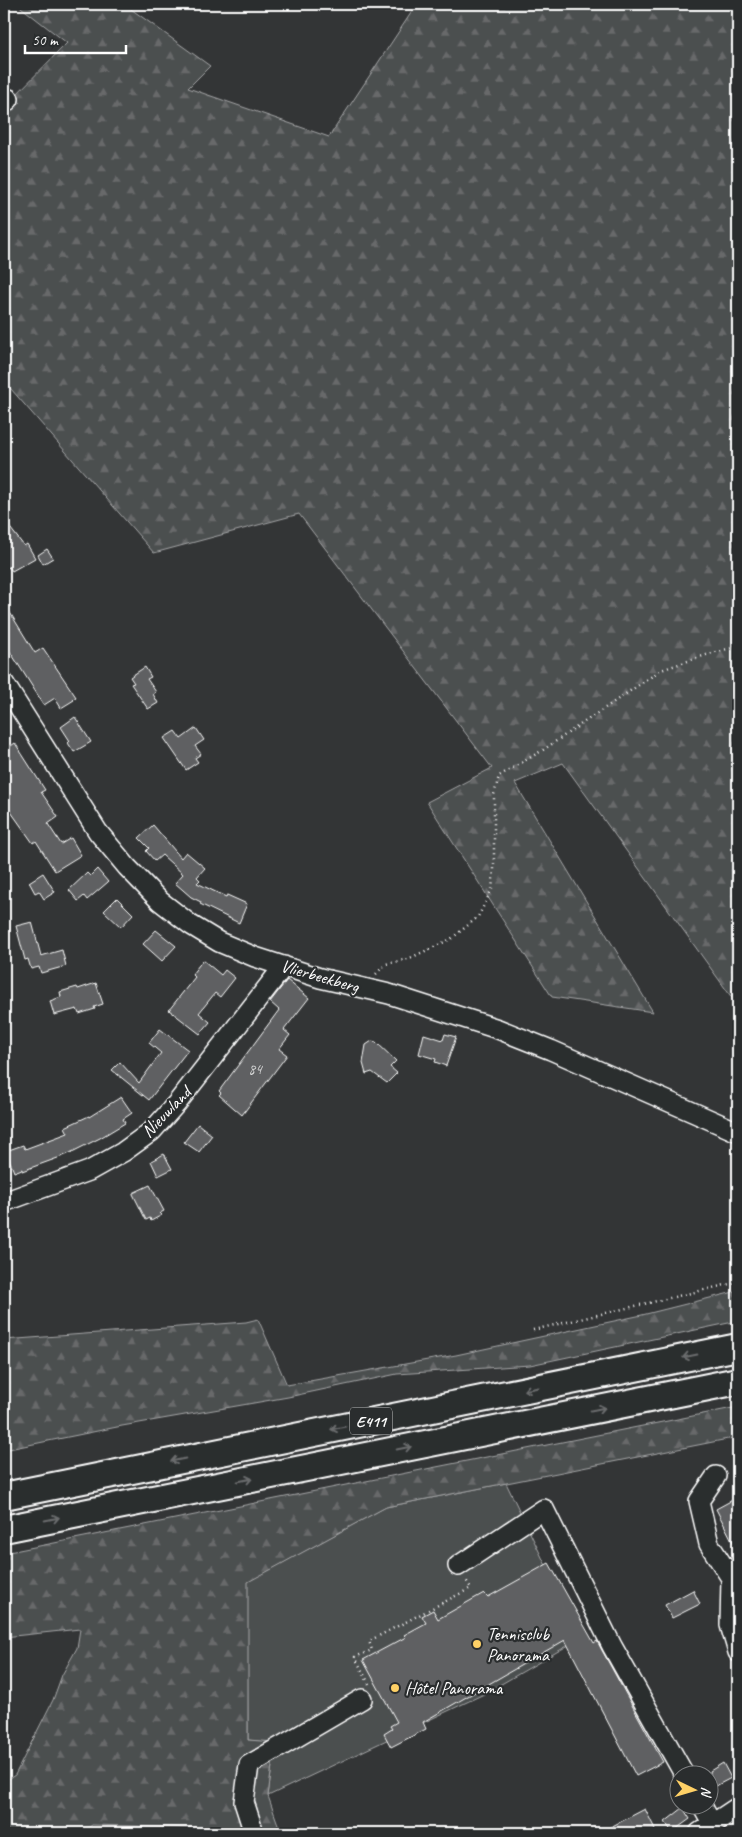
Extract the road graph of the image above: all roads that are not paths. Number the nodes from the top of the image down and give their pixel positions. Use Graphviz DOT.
graph roads {
  1 [pos="4,683"];
  2 [pos="284,966"];
  3 [pos="738,1132"];
  4 [pos="4,1202"];
  5 [pos="738,1347"];
  6 [pos="738,1381"];
  7 [pos="716,1476"];
  8 [pos="4,1496"];
  9 [pos="4,1529"];
  10 [pos="458,1566"];
  11 [pos="738,1652"];
  12 [pos="362,1699"];
  13 [pos="678,1764"];
  14 [pos="738,1807"];
  15 [pos="703,1814"];
  16 [pos="706,1829"];
  17 [pos="254,1833"];
  1 -- 2 [label="street, Vlierbeekberg"];
  2 -- 3 [label="street, Vlierbeekberg"];
  2 -- 4 [label="street, Nieuwland"];
  5 -- 8 [label="highway, E411, one-way"];
  9 -- 6 [label="highway, E411, one-way"];
  7 -- 11 [label="street"];
  10 -- 13 [label="street"];
  12 -- 17 [label="street"];
  14 -- 16 [label="street"];
  15 -- 16 [label="street"];
}
